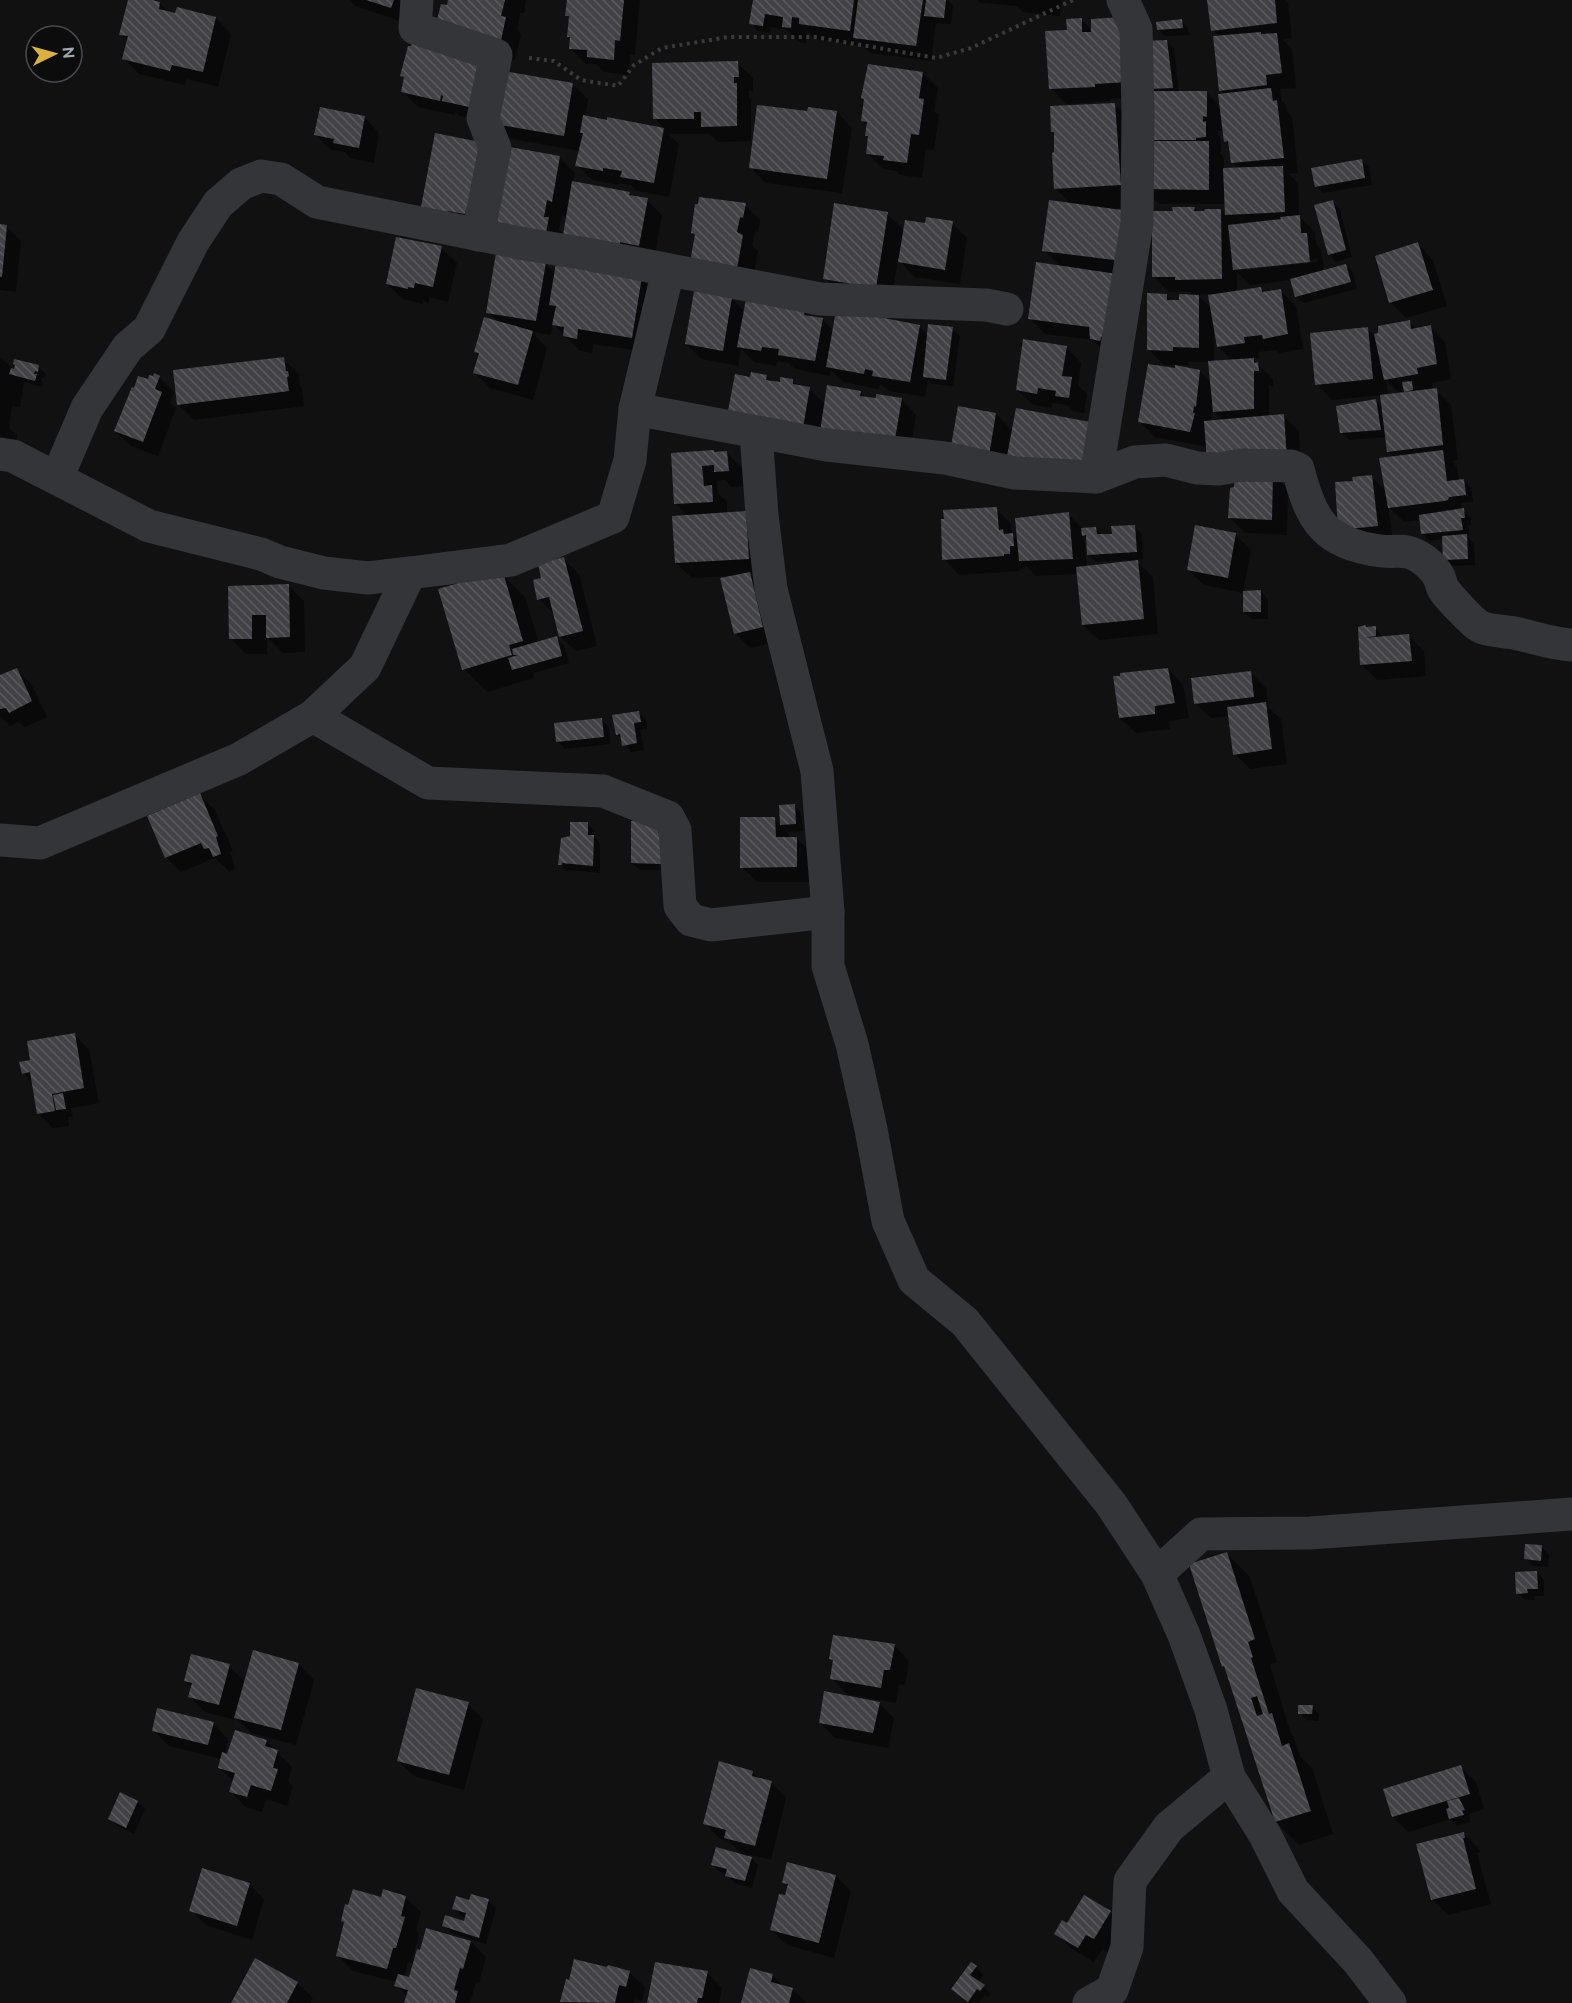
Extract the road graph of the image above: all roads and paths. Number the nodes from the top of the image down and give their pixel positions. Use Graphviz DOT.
graph roads {
  1 [pos="417,0"];
  2 [pos="1073,0"];
  3 [pos="1123,0"];
  4 [pos="495,55"];
  5 [pos="478,235"];
  6 [pos="668,271"];
  7 [pos="1007,309"];
  8 [pos="636,409"];
  9 [pos="756,433"];
  10 [pos="0,454"];
  11 [pos="1096,477"];
  12 [pos="57,478"];
  13 [pos="411,573"];
  14 [pos="1572,645"];
  15 [pos="313,716"];
  16 [pos="0,840"];
  17 [pos="828,912"];
  18 [pos="1572,1514"];
  19 [pos="1157,1574"];
  20 [pos="1229,1777"];
  21 [pos="1107,1999"];
  22 [pos="1390,2003"];
  1 -- 4 [label="street"];
  2 -- 4 [label="path"];
  3 -- 11 [label="street"];
  4 -- 5 [label="street"];
  5 -- 6 [label="street"];
  5 -- 12 [label="street"];
  6 -- 7 [label="street"];
  6 -- 8 [label="street"];
  8 -- 9 [label="street"];
  8 -- 13 [label="street"];
  9 -- 11 [label="street"];
  9 -- 17 [label="street"];
  10 -- 12 [label="street"];
  11 -- 14 [label="street"];
  12 -- 13 [label="street"];
  13 -- 15 [label="street"];
  15 -- 16 [label="street"];
  15 -- 17 [label="street"];
  17 -- 19 [label="street"];
  18 -- 19 [label="street"];
  19 -- 20 [label="street"];
  20 -- 21 [label="street"];
  20 -- 22 [label="street"];
}
